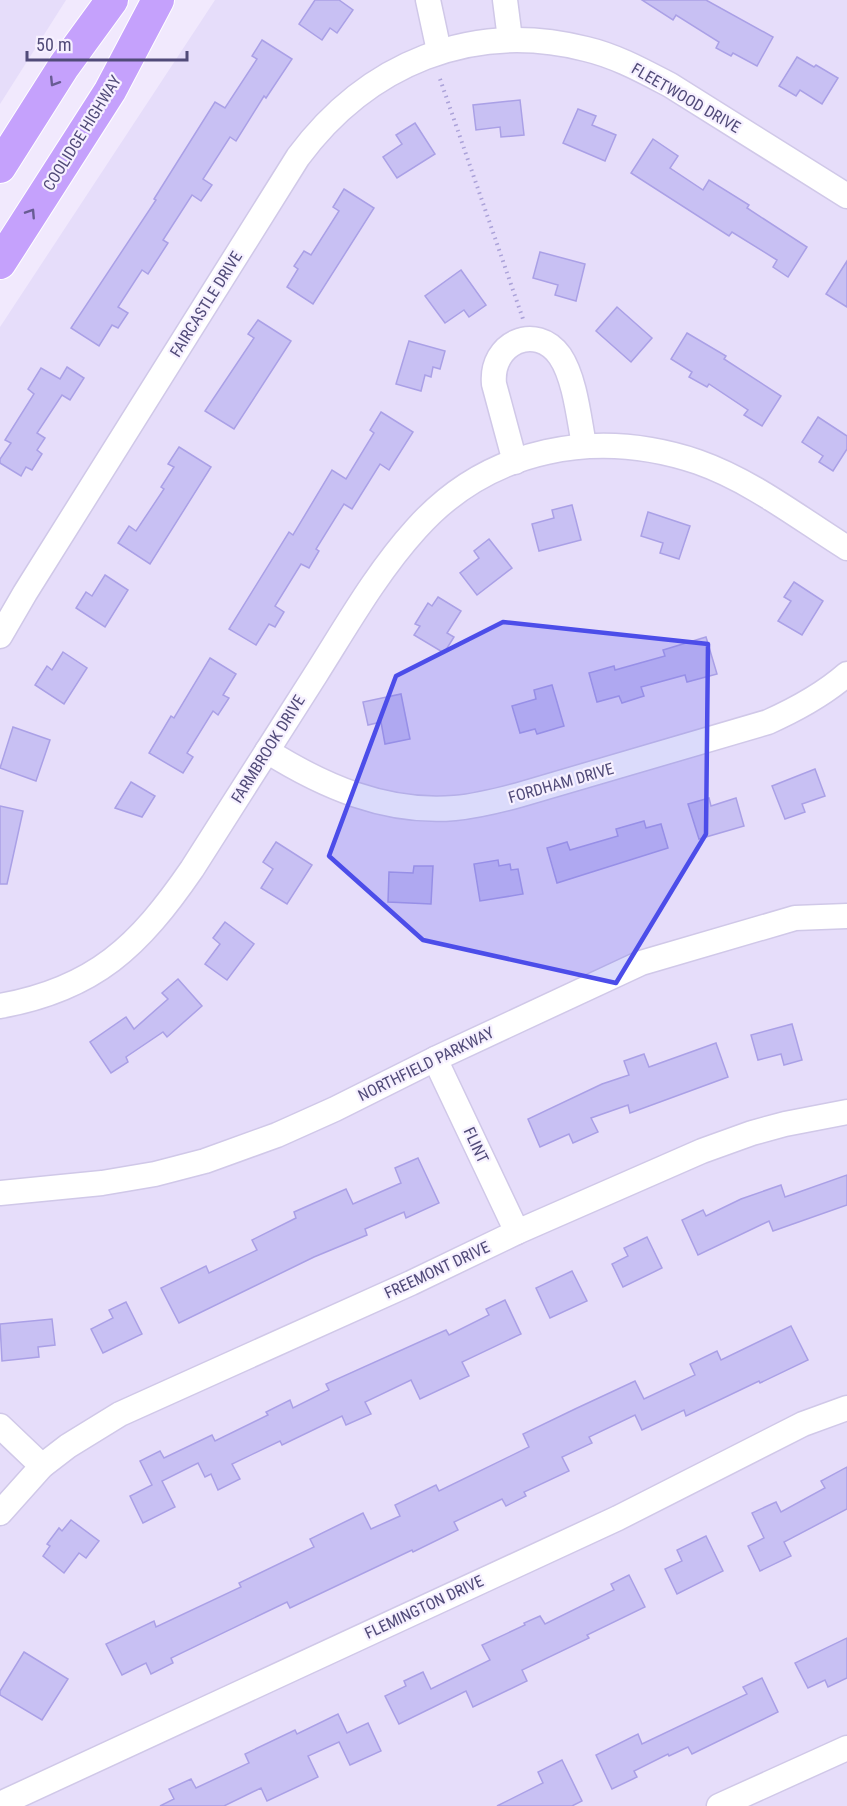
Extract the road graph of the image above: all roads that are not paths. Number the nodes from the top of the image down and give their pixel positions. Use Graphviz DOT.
graph roads {
  1 [pos="112,0"];
  2 [pos="158,0"];
  3 [pos="429,0"];
  4 [pos="505,0"];
  5 [pos="510,39"];
  6 [pos="476,43"];
  7 [pos="439,51"];
  8 [pos="0,167"];
  9 [pos="847,196"];
  10 [pos="0,263"];
  11 [pos="584,445"];
  12 [pos="515,462"];
  13 [pos="847,548"];
  14 [pos="0,636"];
  15 [pos="847,674"];
  16 [pos="267,751"];
  17 [pos="847,915"];
  18 [pos="0,1006"];
  19 [pos="435,1059"];
  20 [pos="847,1112"];
  21 [pos="0,1193"];
  22 [pos="517,1232"];
  23 [pos="847,1408"];
  24 [pos="0,1426"];
  25 [pos="42,1466"];
  26 [pos="0,1513"];
  27 [pos="847,1748"];
  28 [pos="0,1804"];
  29 [pos="719,1806"];
  1 -- 8 [label="main road, one-way"];
  10 -- 2 [label="main road, COOLIDGE HIGHWAY, one-way"];
  3 -- 7 [label="street"];
  4 -- 5 [label="street"];
  5 -- 6 [label="street, FLEETWOOD DRIVE"];
  5 -- 9 [label="street, FLEETWOOD DRIVE"];
  6 -- 7 [label="street, FAIRCASTLE DRIVE"];
  7 -- 14 [label="street, FAIRCASTLE DRIVE"];
  11 -- 12 [label="street, FARMBROOK DRIVE"];
  11 -- 12 [label="street"];
  11 -- 13 [label="street, FARMBROOK DRIVE"];
  12 -- 16 [label="street, FARMBROOK DRIVE"];
  15 -- 16 [label="street, FORDHAM DRIVE"];
  16 -- 18 [label="street, FARMBROOK DRIVE"];
  17 -- 19 [label="street, NORTHFIELD PARKWAY"];
  19 -- 21 [label="street, NORTHFIELD PARKWAY"];
  19 -- 22 [label="street, FLINT"];
  20 -- 22 [label="street, FREEMONT DRIVE"];
  22 -- 25 [label="street, FREEMONT DRIVE"];
  23 -- 28 [label="street, FLEMINGTON DRIVE"];
  24 -- 25 [label="street"];
  25 -- 26 [label="street, FREEMONT DRIVE"];
  27 -- 29 [label="street"];
}
